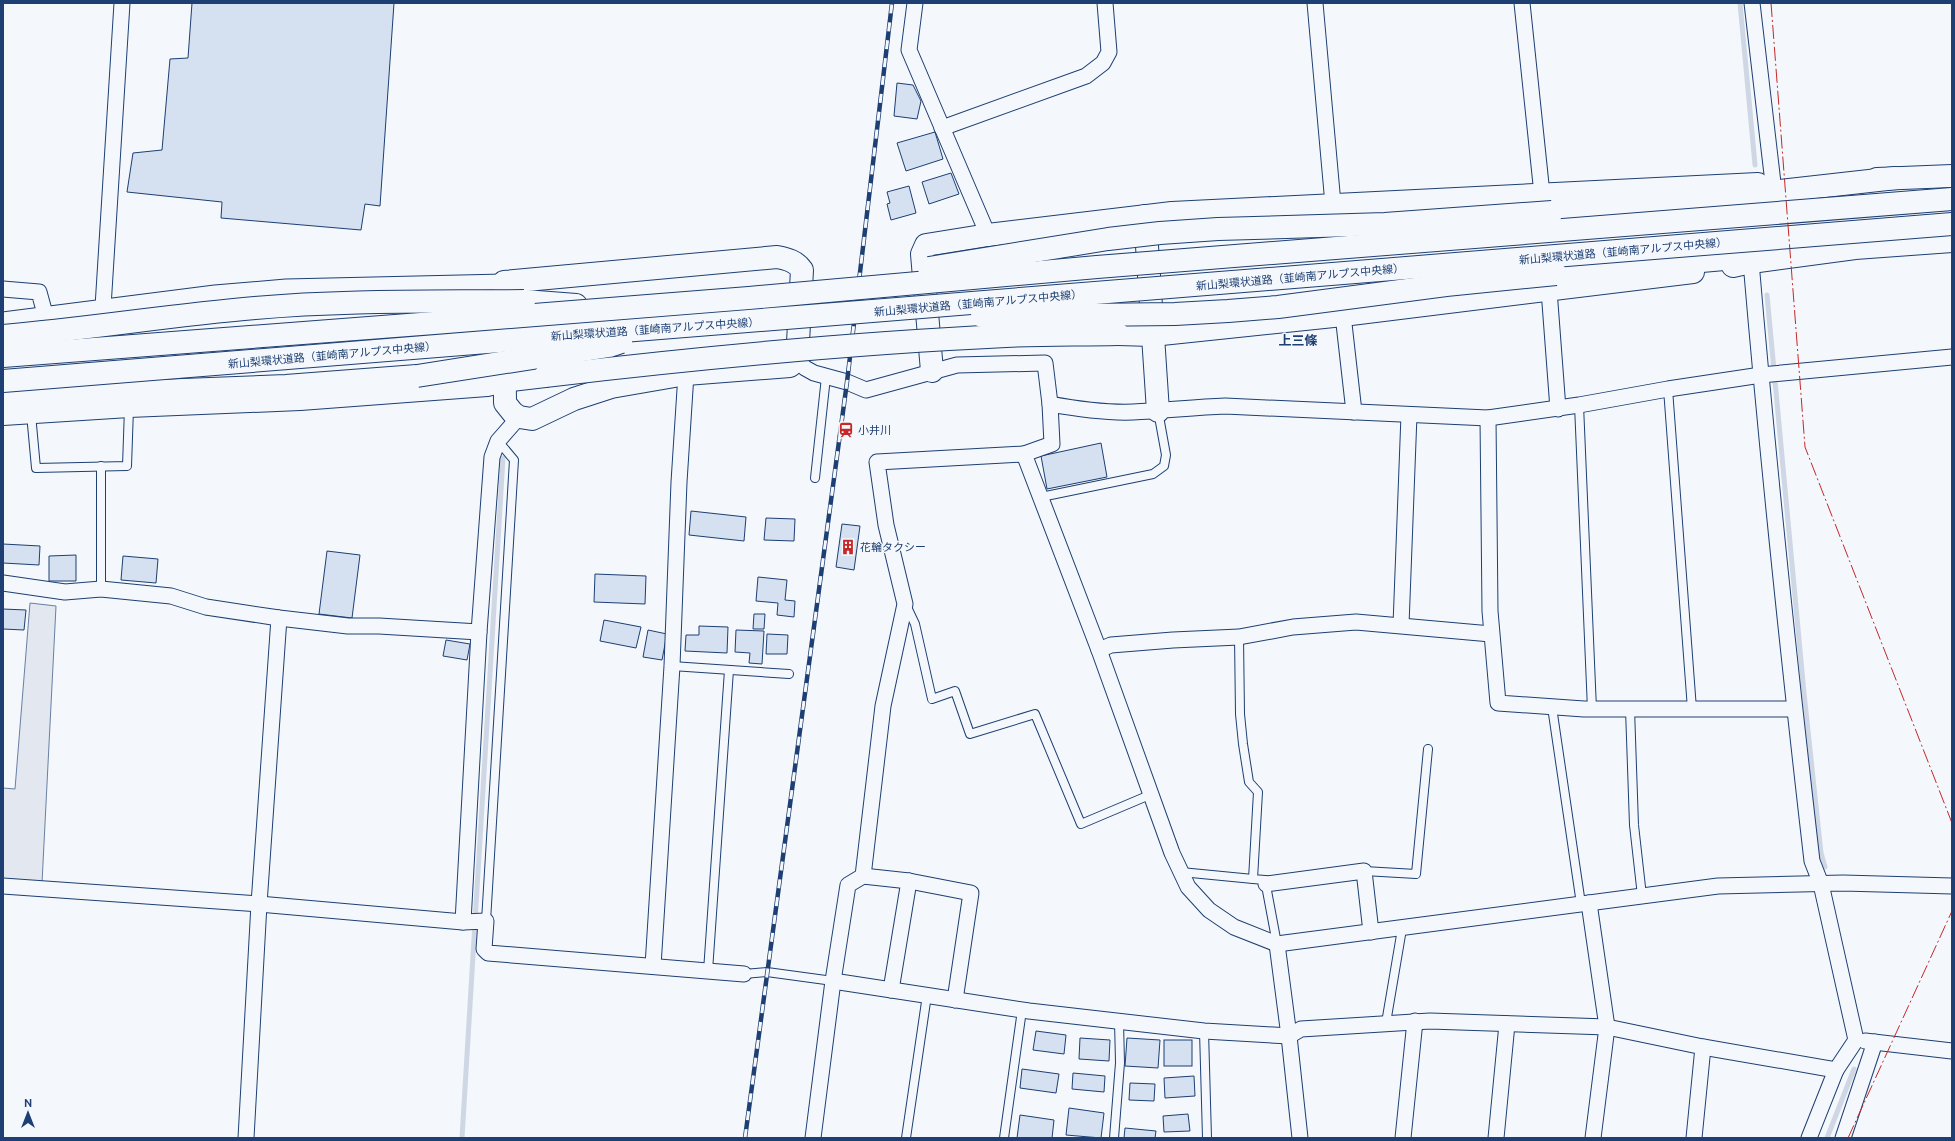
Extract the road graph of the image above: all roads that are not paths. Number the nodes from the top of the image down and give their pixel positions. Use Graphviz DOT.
graph roads {
  1 [pos="122,3"];
  2 [pos="915,3"];
  3 [pos="1105,3"];
  4 [pos="1315,3"];
  5 [pos="1522,3"];
  6 [pos="1752,3"];
  7 [pos="942,128"];
  8 [pos="1952,176"];
  9 [pos="1776,187"];
  10 [pos="1952,199"];
  11 [pos="1547,203"];
  12 [pos="1333,204"];
  13 [pos="1145,215"];
  14 [pos="1952,224"];
  15 [pos="988,235"];
  16 [pos="1952,241"];
  17 [pos="1751,262"];
  18 [pos="504,282"];
  19 [pos="1553,282"];
  20 [pos="3,289"];
  21 [pos="749,298"];
  22 [pos="104,307"];
  23 [pos="613,308"];
  24 [pos="45,314"];
  25 [pos="1343,315"];
  26 [pos="3,320"];
  27 [pos="748,321"];
  28 [pos="653,329"];
  29 [pos="1152,335"];
  30 [pos="3,336"];
  31 [pos="3,356"];
  32 [pos="1952,357"];
  33 [pos="797,360"];
  34 [pos="932,371"];
  35 [pos="686,374"];
  36 [pos="1763,375"];
  37 [pos="826,377"];
  38 [pos="3,381"];
  39 [pos="504,381"];
  40 [pos="1668,388"];
  41 [pos="3,401"];
  42 [pos="1050,404"];
  43 [pos="129,406"];
  44 [pos="1579,406"];
  45 [pos="1558,409"];
  46 [pos="1158,410"];
  47 [pos="1354,412"];
  48 [pos="30,413"];
  49 [pos="3,414"];
  50 [pos="1409,415"];
  51 [pos="519,417"];
  52 [pos="1488,418"];
  53 [pos="498,441"];
  54 [pos="1024,454"];
  55 [pos="101,466"];
  56 [pos="815,478"];
  57 [pos="1041,497"];
  58 [pos="3,583"];
  59 [pos="101,589"];
  60 [pos="905,604"];
  61 [pos="279,618"];
  62 [pos="1401,625"];
  63 [pos="479,632"];
  64 [pos="1491,634"];
  65 [pos="1239,637"];
  66 [pos="1099,650"];
  67 [pos="672,666"];
  68 [pos="728,670"];
  69 [pos="789,674"];
  70 [pos="1552,707"];
  71 [pos="1592,709"];
  72 [pos="1630,709"];
  73 [pos="1692,709"];
  74 [pos="1794,709"];
  75 [pos="1428,749"];
  76 [pos="1152,794"];
  77 [pos="1364,871"];
  78 [pos="1181,872"];
  79 [pos="864,876"];
  80 [pos="909,881"];
  81 [pos="1260,882"];
  82 [pos="1821,884"];
  83 [pos="3,886"];
  84 [pos="1952,886"];
  85 [pos="1642,896"];
  86 [pos="259,904"];
  87 [pos="1585,904"];
  88 [pos="486,921"];
  89 [pos="463,922"];
  90 [pos="1402,929"];
  91 [pos="1371,932"];
  92 [pos="1277,944"];
  93 [pos="652,966"];
  94 [pos="708,971"];
  95 [pos="744,974"];
  96 [pos="833,981"];
  97 [pos="891,990"];
  98 [pos="927,995"];
  99 [pos="955,1000"];
  100 [pos="1022,1010"];
  101 [pos="1119,1021"];
  102 [pos="1415,1021"];
  103 [pos="1386,1023"];
  104 [pos="1507,1024"];
  105 [pos="1607,1027"];
  106 [pos="1204,1031"];
  107 [pos="1289,1036"];
  108 [pos="1856,1040"];
  109 [pos="1875,1042"];
  110 [pos="1703,1047"];
  111 [pos="1952,1051"];
  112 [pos="1836,1070"];
  113 [pos="246,1138"];
  114 [pos="813,1138"];
  115 [pos="906,1138"];
  116 [pos="1004,1138"];
  117 [pos="1114,1138"];
  118 [pos="1207,1138"];
  119 [pos="1300,1138"];
  120 [pos="1403,1138"];
  121 [pos="1496,1138"];
  122 [pos="1593,1138"];
  123 [pos="1694,1138"];
  124 [pos="1809,1138"];
  125 [pos="1843,1138"];
  1 -- 22 [label="street"];
  2 -- 7 [label="street"];
  3 -- 7 [label="street"];
  4 -- 12 [label="street"];
  5 -- 11 [label="street"];
  6 -- 9 [label="street"];
  7 -- 15 [label="street"];
  8 -- 9 [label="main road"];
  9 -- 11 [label="main road"];
  10 -- 21 [label="main road, 新山梨環状道路（韮崎南アルプス中央線）, bridge"];
  11 -- 12 [label="main road"];
  11 -- 21 [label="main road, bridge"];
  12 -- 13 [label="main road"];
  13 -- 15 [label="main road"];
  13 -- 29 [label="main road"];
  14 -- 27 [label="main road, 新山梨環状道路（韮崎南アルプス中央線）, bridge"];
  15 -- 34 [label="main road"];
  16 -- 17 [label="main road"];
  17 -- 19 [label="main road"];
  17 -- 36 [label="street"];
  18 -- 22 [label="street"];
  18 -- 33 [label="main road"];
  18 -- 39 [label="main road"];
  19 -- 25 [label="main road"];
  19 -- 27 [label="main road, bridge"];
  19 -- 45 [label="street"];
  20 -- 24 [label="street"];
  21 -- 23 [label="main road, 新山梨環状道路（韮崎南アルプス中央線）, bridge"];
  22 -- 24 [label="street"];
  23 -- 30 [label="main road, bridge"];
  23 -- 31 [label="main road, 新山梨環状道路（韮崎南アルプス中央線）, bridge"];
  24 -- 26 [label="street"];
  25 -- 29 [label="main road"];
  25 -- 47 [label="street"];
  27 -- 28 [label="main road, 新山梨環状道路（韮崎南アルプス中央線）, bridge"];
  28 -- 38 [label="main road, 新山梨環状道路（韮崎南アルプス中央線）, bridge"];
  28 -- 41 [label="main road, bridge"];
  29 -- 39 [label="main road, bridge"];
  29 -- 46 [label="main road"];
  32 -- 36 [label="street"];
  33 -- 35 [label="main road"];
  33 -- 37 [label="street"];
  34 -- 37 [label="street"];
  34 -- 42 [label="street"];
  35 -- 51 [label="main road"];
  35 -- 67 [label="street"];
  36 -- 40 [label="street"];
  36 -- 74 [label="street"];
  37 -- 56 [label="lane"];
  39 -- 43 [label="main road"];
  39 -- 51 [label="main road"];
  40 -- 44 [label="street"];
  40 -- 73 [label="lane"];
  42 -- 46 [label="street"];
  42 -- 54 [label="street"];
  43 -- 48 [label="main road"];
  43 -- 55 [label="lane"];
  44 -- 45 [label="street"];
  44 -- 71 [label="lane"];
  45 -- 52 [label="street"];
  46 -- 47 [label="street"];
  46 -- 57 [label="lane"];
  47 -- 50 [label="street"];
  48 -- 49 [label="main road"];
  48 -- 55 [label="lane"];
  50 -- 52 [label="street"];
  50 -- 62 [label="street"];
  51 -- 53 [label="street"];
  52 -- 64 [label="street"];
  53 -- 63 [label="street"];
  53 -- 88 [label="lane"];
  54 -- 57 [label="street"];
  54 -- 60 [label="street"];
  55 -- 59 [label="lane"];
  57 -- 66 [label="street"];
  58 -- 59 [label="street"];
  59 -- 61 [label="street"];
  60 -- 76 [label="lane"];
  60 -- 79 [label="street"];
  61 -- 63 [label="street"];
  61 -- 86 [label="street"];
  62 -- 64 [label="street"];
  62 -- 65 [label="street"];
  63 -- 89 [label="street"];
  64 -- 70 [label="street"];
  65 -- 66 [label="street"];
  65 -- 81 [label="lane"];
  66 -- 76 [label="street"];
  67 -- 68 [label="lane"];
  67 -- 93 [label="street"];
  68 -- 69 [label="lane"];
  68 -- 94 [label="lane"];
  70 -- 71 [label="street"];
  70 -- 87 [label="lane"];
  71 -- 72 [label="street"];
  72 -- 73 [label="street"];
  72 -- 85 [label="lane"];
  73 -- 74 [label="street"];
  74 -- 82 [label="street"];
  75 -- 77 [label="lane"];
  76 -- 78 [label="street"];
  77 -- 81 [label="street"];
  77 -- 91 [label="street"];
  78 -- 81 [label="lane"];
  78 -- 92 [label="street"];
  79 -- 80 [label="street"];
  79 -- 96 [label="street"];
  80 -- 97 [label="street"];
  80 -- 99 [label="street"];
  81 -- 92 [label="lane"];
  82 -- 84 [label="street"];
  82 -- 85 [label="street"];
  82 -- 108 [label="street"];
  83 -- 86 [label="street"];
  85 -- 87 [label="street"];
  86 -- 89 [label="street"];
  86 -- 113 [label="street"];
  87 -- 90 [label="street"];
  87 -- 105 [label="street"];
  88 -- 89 [label="street"];
  88 -- 93 [label="street"];
  90 -- 91 [label="street"];
  90 -- 103 [label="lane"];
  91 -- 92 [label="street"];
  92 -- 107 [label="street"];
  93 -- 94 [label="street"];
  94 -- 95 [label="street"];
  95 -- 96 [label="lane"];
  96 -- 97 [label="street"];
  96 -- 114 [label="street"];
  97 -- 98 [label="street"];
  98 -- 99 [label="street"];
  98 -- 115 [label="lane"];
  99 -- 100 [label="street"];
  100 -- 101 [label="street"];
  100 -- 116 [label="lane"];
  101 -- 106 [label="street"];
  101 -- 117 [label="lane"];
  102 -- 103 [label="street"];
  102 -- 104 [label="street"];
  102 -- 120 [label="street"];
  103 -- 107 [label="street"];
  104 -- 105 [label="street"];
  104 -- 121 [label="street"];
  105 -- 110 [label="street"];
  105 -- 122 [label="street"];
  106 -- 107 [label="street"];
  106 -- 118 [label="lane"];
  107 -- 119 [label="street"];
  108 -- 109 [label="street"];
  108 -- 112 [label="street"];
  109 -- 111 [label="street"];
  109 -- 125 [label="street"];
  110 -- 112 [label="street"];
  110 -- 123 [label="street"];
  112 -- 124 [label="street"];
}
